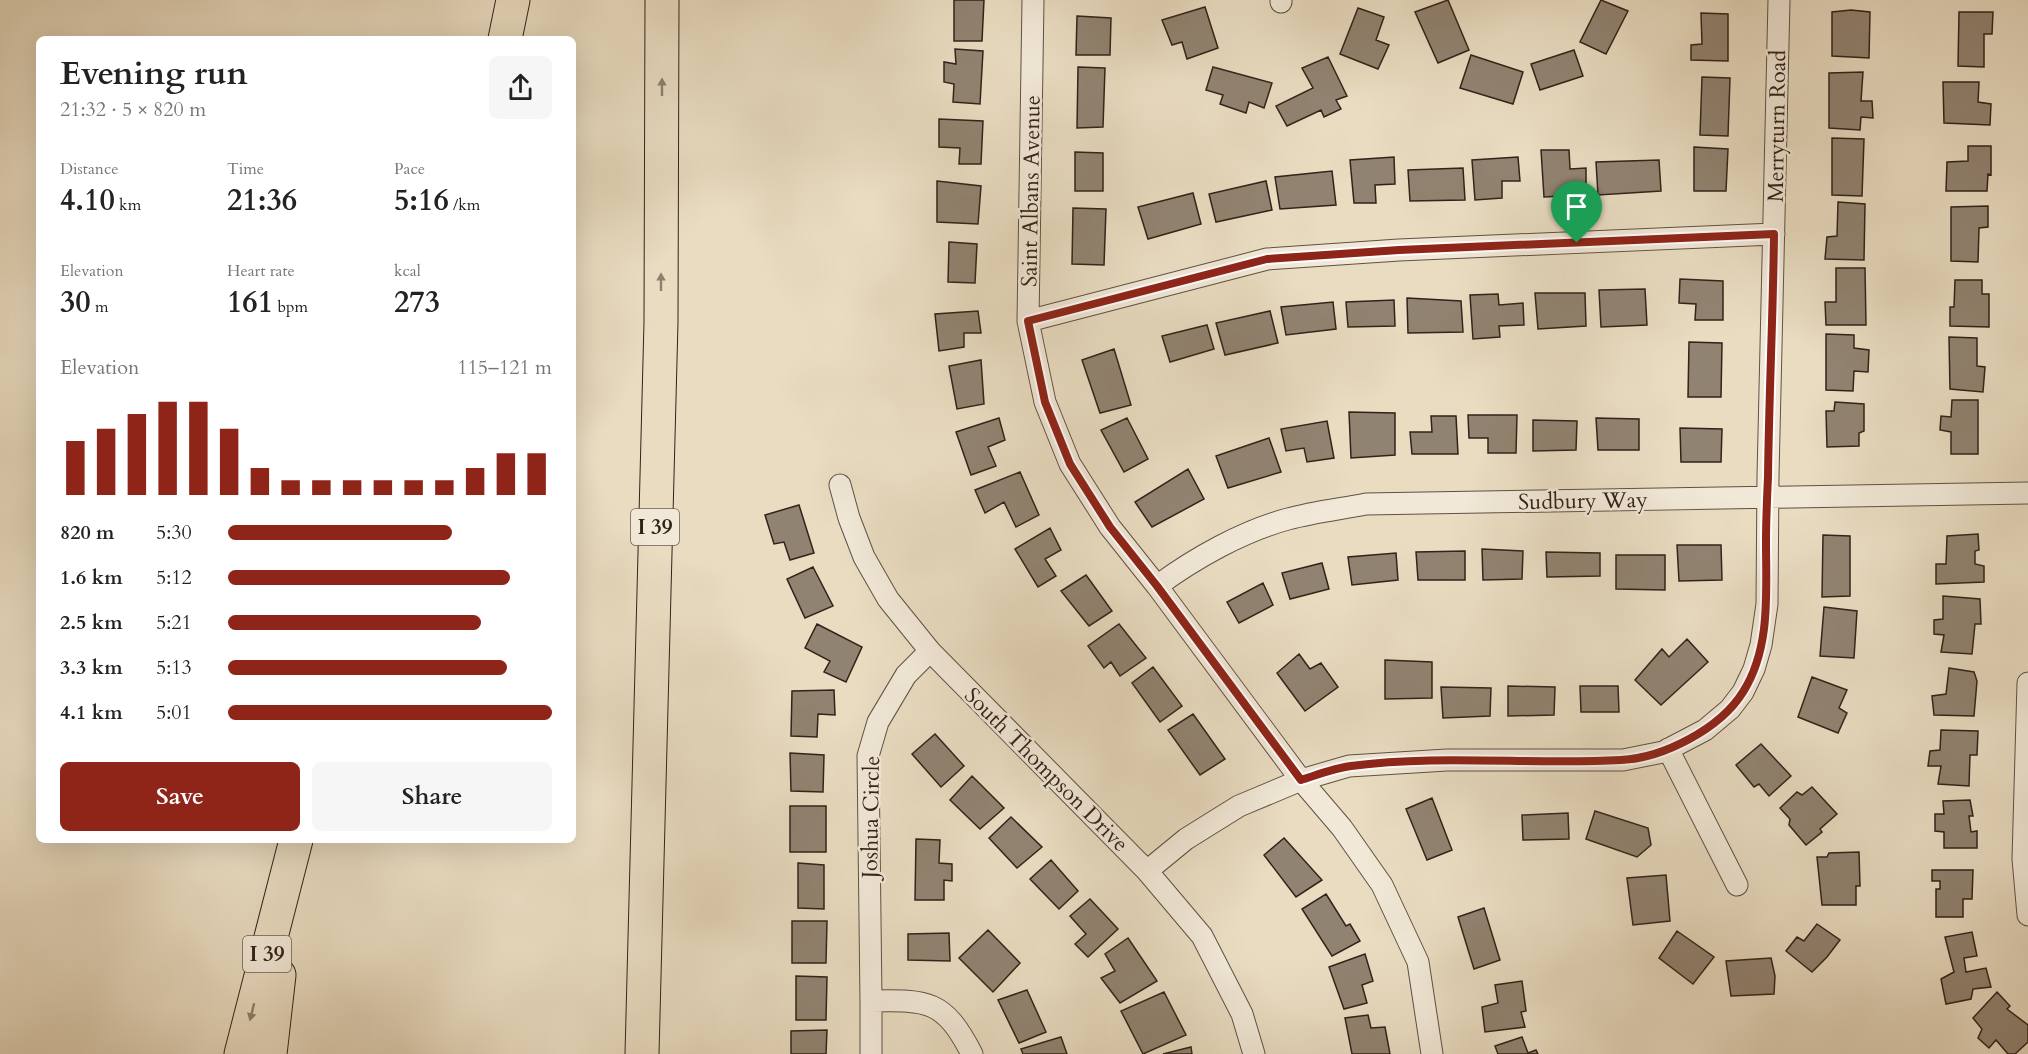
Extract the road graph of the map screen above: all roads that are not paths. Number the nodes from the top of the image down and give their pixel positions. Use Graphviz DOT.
graph roads {
  1 [pos="513,0"];
  2 [pos="662,0"];
  3 [pos="1033,0"];
  4 [pos="1779,0"];
  5 [pos="506,36"];
  6 [pos="1774,234"];
  7 [pos="1028,321"];
  8 [pos="661,322"];
  9 [pos="840,485"];
  10 [pos="2028,493"];
  11 [pos="1768,497"];
  12 [pos="1157,586"];
  13 [pos="930,651"];
  14 [pos="2028,683"];
  15 [pos="1668,750"];
  16 [pos="2027,750"];
  17 [pos="1301,780"];
  18 [pos="294,847"];
  19 [pos="1147,871"];
  20 [pos="1737,885"];
  21 [pos="2028,915"];
  22 [pos="871,1001"];
  23 [pos="241,1054"];
  24 [pos="270,1054"];
  25 [pos="642,1054"];
  26 [pos="665,1054"];
  27 [pos="871,1054"];
  28 [pos="972,1054"];
  29 [pos="1254,1054"];
  30 [pos="1432,1054"];
  1 -- 5 [label="highway"];
  8 -- 2 [label="highway, I 39, one-way"];
  3 -- 7 [label="street, Saint Albans Avenue"];
  4 -- 6 [label="street, Merryturn Road"];
  6 -- 7 [label="street"];
  6 -- 11 [label="street, Merryturn Road"];
  7 -- 12 [label="street, Saint Albans Avenue"];
  8 -- 25 [label="highway, I 39"];
  8 -- 26 [label="highway"];
  9 -- 13 [label="street, South Thompson Drive"];
  10 -- 11 [label="street, Sudbury Way"];
  11 -- 12 [label="street, Sudbury Way"];
  11 -- 15 [label="street, Merryturn Road"];
  12 -- 17 [label="street, Saint Albans Avenue"];
  13 -- 19 [label="street, South Thompson Drive"];
  13 -- 22 [label="street, Joshua Circle"];
  14 -- 16 [label="street"];
  15 -- 17 [label="street, Merryturn Road"];
  15 -- 20 [label="street"];
  16 -- 21 [label="street"];
  17 -- 19 [label="street, Merryturn Road"];
  17 -- 30 [label="street, Saint Albans Avenue"];
  18 -- 23 [label="highway, I 39, one-way"];
  18 -- 24 [label="highway"];
  19 -- 29 [label="street, South Thompson Drive"];
  22 -- 27 [label="street, Joshua Circle"];
  22 -- 28 [label="street"];
}
